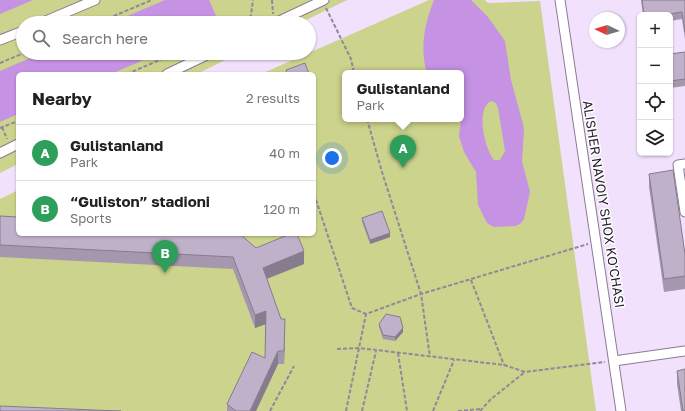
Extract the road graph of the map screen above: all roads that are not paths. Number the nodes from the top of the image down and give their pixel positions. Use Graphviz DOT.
graph roads {
  1 [pos="95,0"];
  2 [pos="324,0"];
  3 [pos="560,0"];
  4 [pos="57,16"];
  5 [pos="291,16"];
  6 [pos="16,34"];
  7 [pos="0,40"];
  8 [pos="196,60"];
  9 [pos="171,72"];
  10 [pos="16,145"];
  11 [pos="0,153"];
  12 [pos="685,164"];
  13 [pos="685,212"];
  14 [pos="685,351"];
  15 [pos="614,361"];
  16 [pos="621,411"];
  1 -- 4 [label="street"];
  2 -- 5 [label="street"];
  3 -- 15 [label="street, ALISHER NAVOIY SHOX KO'CHASI"];
  6 -- 7 [label="street"];
  8 -- 9 [label="street"];
  10 -- 11 [label="street"];
  12 -- 13 [label="street"];
  14 -- 15 [label="street"];
  15 -- 16 [label="street, ALISHER NAVOIY SHOX KO'CHASI"];
}
